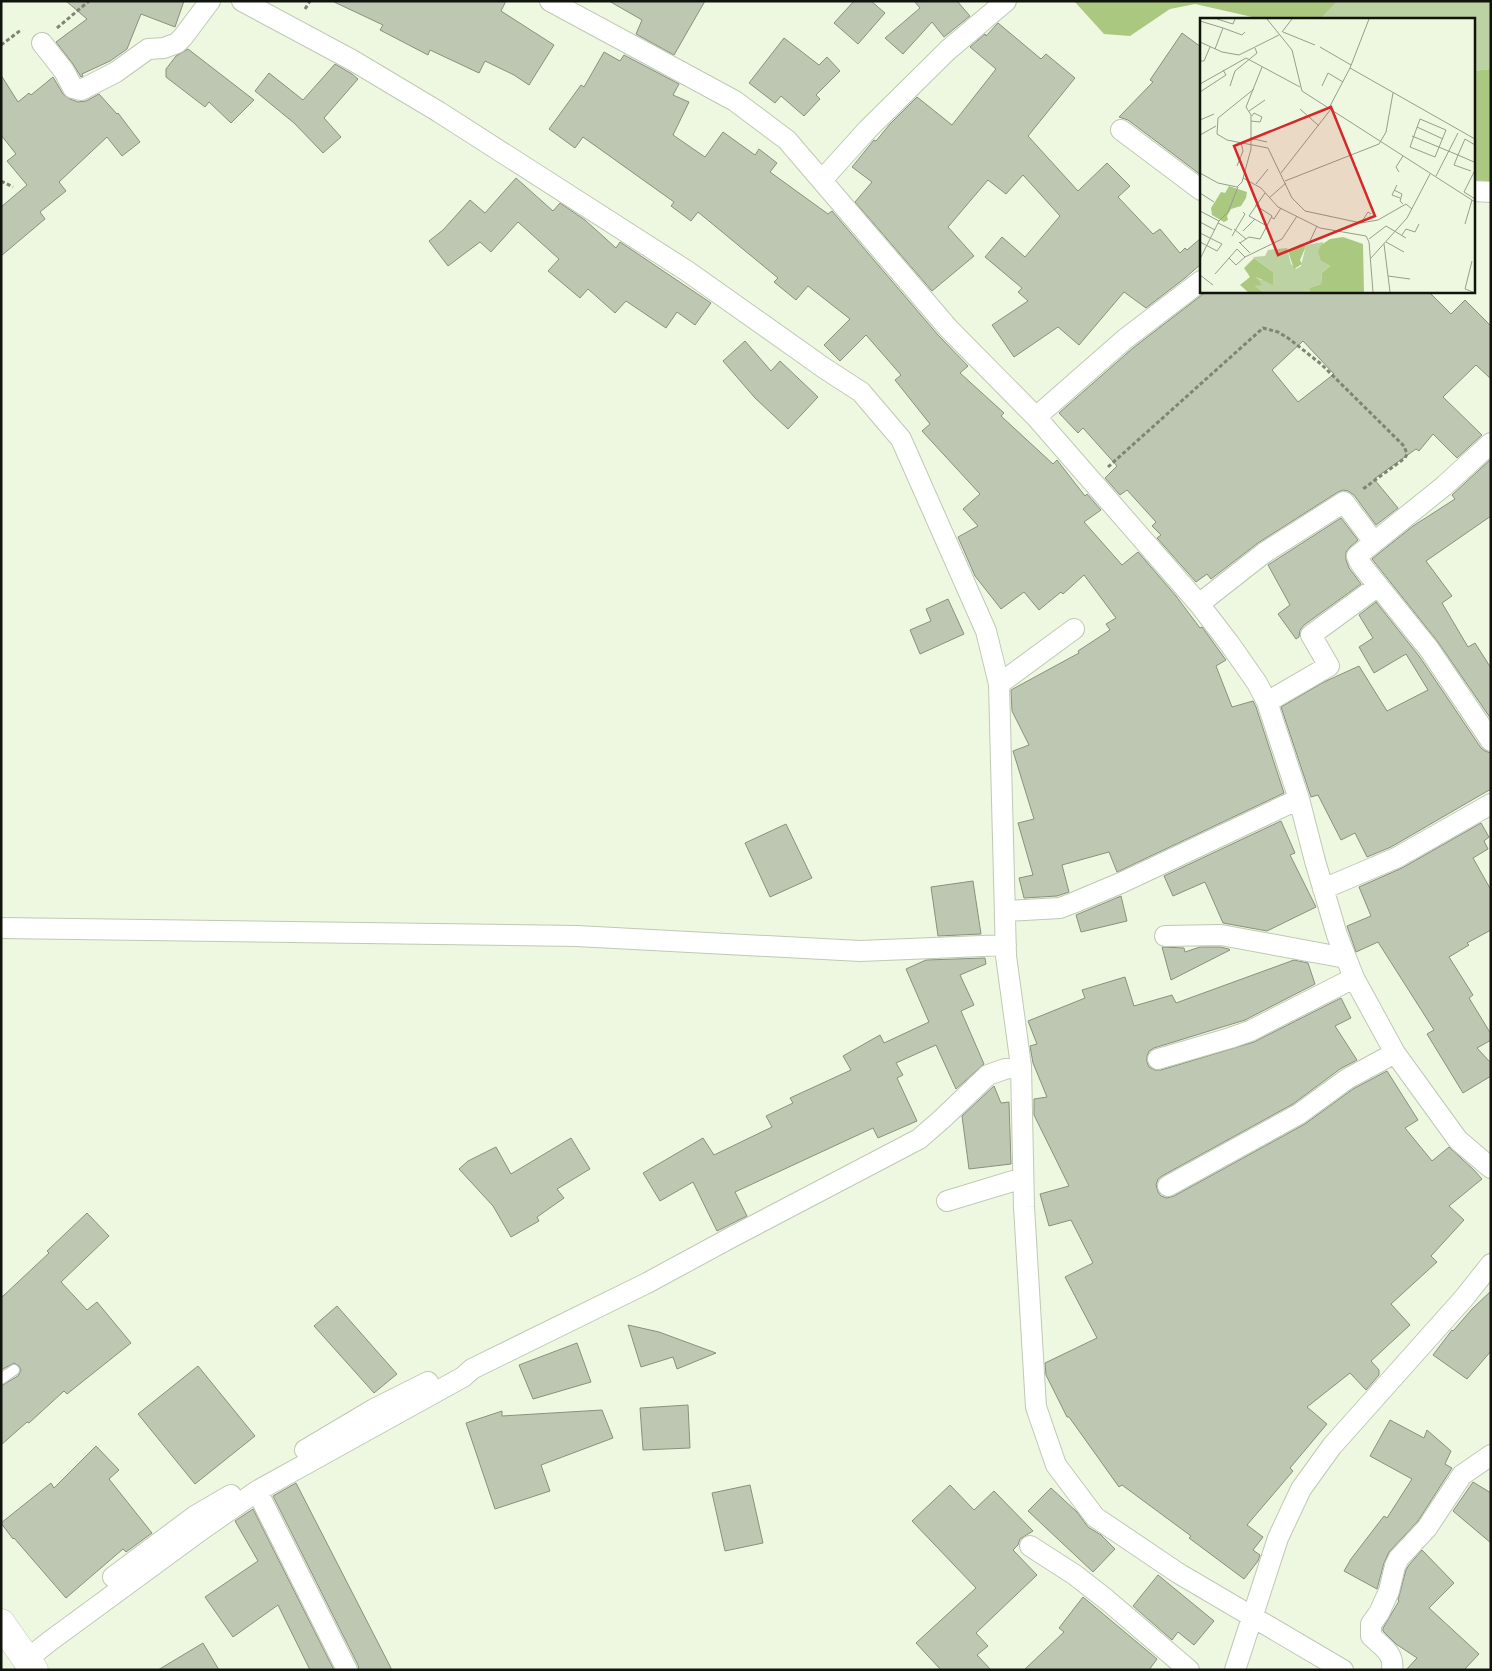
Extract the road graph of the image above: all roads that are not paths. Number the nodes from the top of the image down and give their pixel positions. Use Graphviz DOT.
graph roads {
  1 [pos="210,1"];
  2 [pos="242,1"];
  3 [pos="550,1"];
  4 [pos="1006,1"];
  5 [pos="42,44"];
  6 [pos="1121,130"];
  7 [pos="822,180"];
  8 [pos="1200,189"];
  9 [pos="1474,192"];
  10 [pos="1491,192"];
  11 [pos="1200,282"];
  12 [pos="1036,417"];
  13 [pos="1488,451"];
  14 [pos="1374,542"];
  15 [pos="1378,586"];
  16 [pos="1199,604"];
  17 [pos="1074,629"];
  18 [pos="999,684"];
  19 [pos="1267,702"];
  20 [pos="1491,741"];
  21 [pos="1299,799"];
  22 [pos="1491,804"];
  23 [pos="1323,889"];
  24 [pos="1006,911"];
  25 [pos="1,928"];
  26 [pos="1165,936"];
  27 [pos="1006,945"];
  28 [pos="1343,951"];
  29 [pos="1354,978"];
  30 [pos="1395,1054"];
  31 [pos="1158,1059"];
  32 [pos="1021,1066"];
  33 [pos="1491,1168"];
  34 [pos="1023,1178"];
  35 [pos="1168,1186"];
  36 [pos="948,1201"];
  37 [pos="1491,1264"];
  38 [pos="14,1370"];
  39 [pos="1,1379"];
  40 [pos="1491,1455"];
  41 [pos="251,1491"];
  42 [pos="1030,1546"];
  43 [pos="1252,1618"];
  44 [pos="1,1623"];
  45 [pos="26,1659"];
  46 [pos="347,1670"];
  47 [pos="1189,1670"];
  48 [pos="1235,1670"];
  49 [pos="1343,1670"];
  50 [pos="1392,1670"];
  1 -- 5 [label="street"];
  2 -- 18 [label="street"];
  3 -- 7 [label="street"];
  4 -- 7 [label="street"];
  6 -- 8 [label="street"];
  7 -- 12 [label="street"];
  9 -- 10 [label="street"];
  11 -- 12 [label="street"];
  12 -- 16 [label="street"];
  13 -- 14 [label="street"];
  14 -- 15 [label="street"];
  14 -- 16 [label="street"];
  15 -- 19 [label="street"];
  15 -- 20 [label="street"];
  16 -- 19 [label="street"];
  17 -- 18 [label="street"];
  18 -- 24 [label="street"];
  19 -- 21 [label="street"];
  21 -- 23 [label="street"];
  21 -- 24 [label="street"];
  22 -- 23 [label="street"];
  23 -- 28 [label="street"];
  24 -- 27 [label="street"];
  25 -- 27 [label="street"];
  26 -- 28 [label="street"];
  27 -- 32 [label="street"];
  28 -- 29 [label="street"];
  29 -- 30 [label="street"];
  29 -- 31 [label="street"];
  30 -- 33 [label="street"];
  30 -- 35 [label="street"];
  32 -- 34 [label="street"];
  32 -- 41 [label="street"];
  34 -- 36 [label="street"];
  34 -- 43 [label="street"];
  37 -- 43 [label="street"];
  38 -- 39 [label="lane"];
  40 -- 50 [label="street"];
  41 -- 45 [label="street"];
  41 -- 46 [label="street"];
  42 -- 47 [label="street"];
  43 -- 48 [label="street"];
  43 -- 49 [label="street"];
  44 -- 45 [label="main road"];
}
